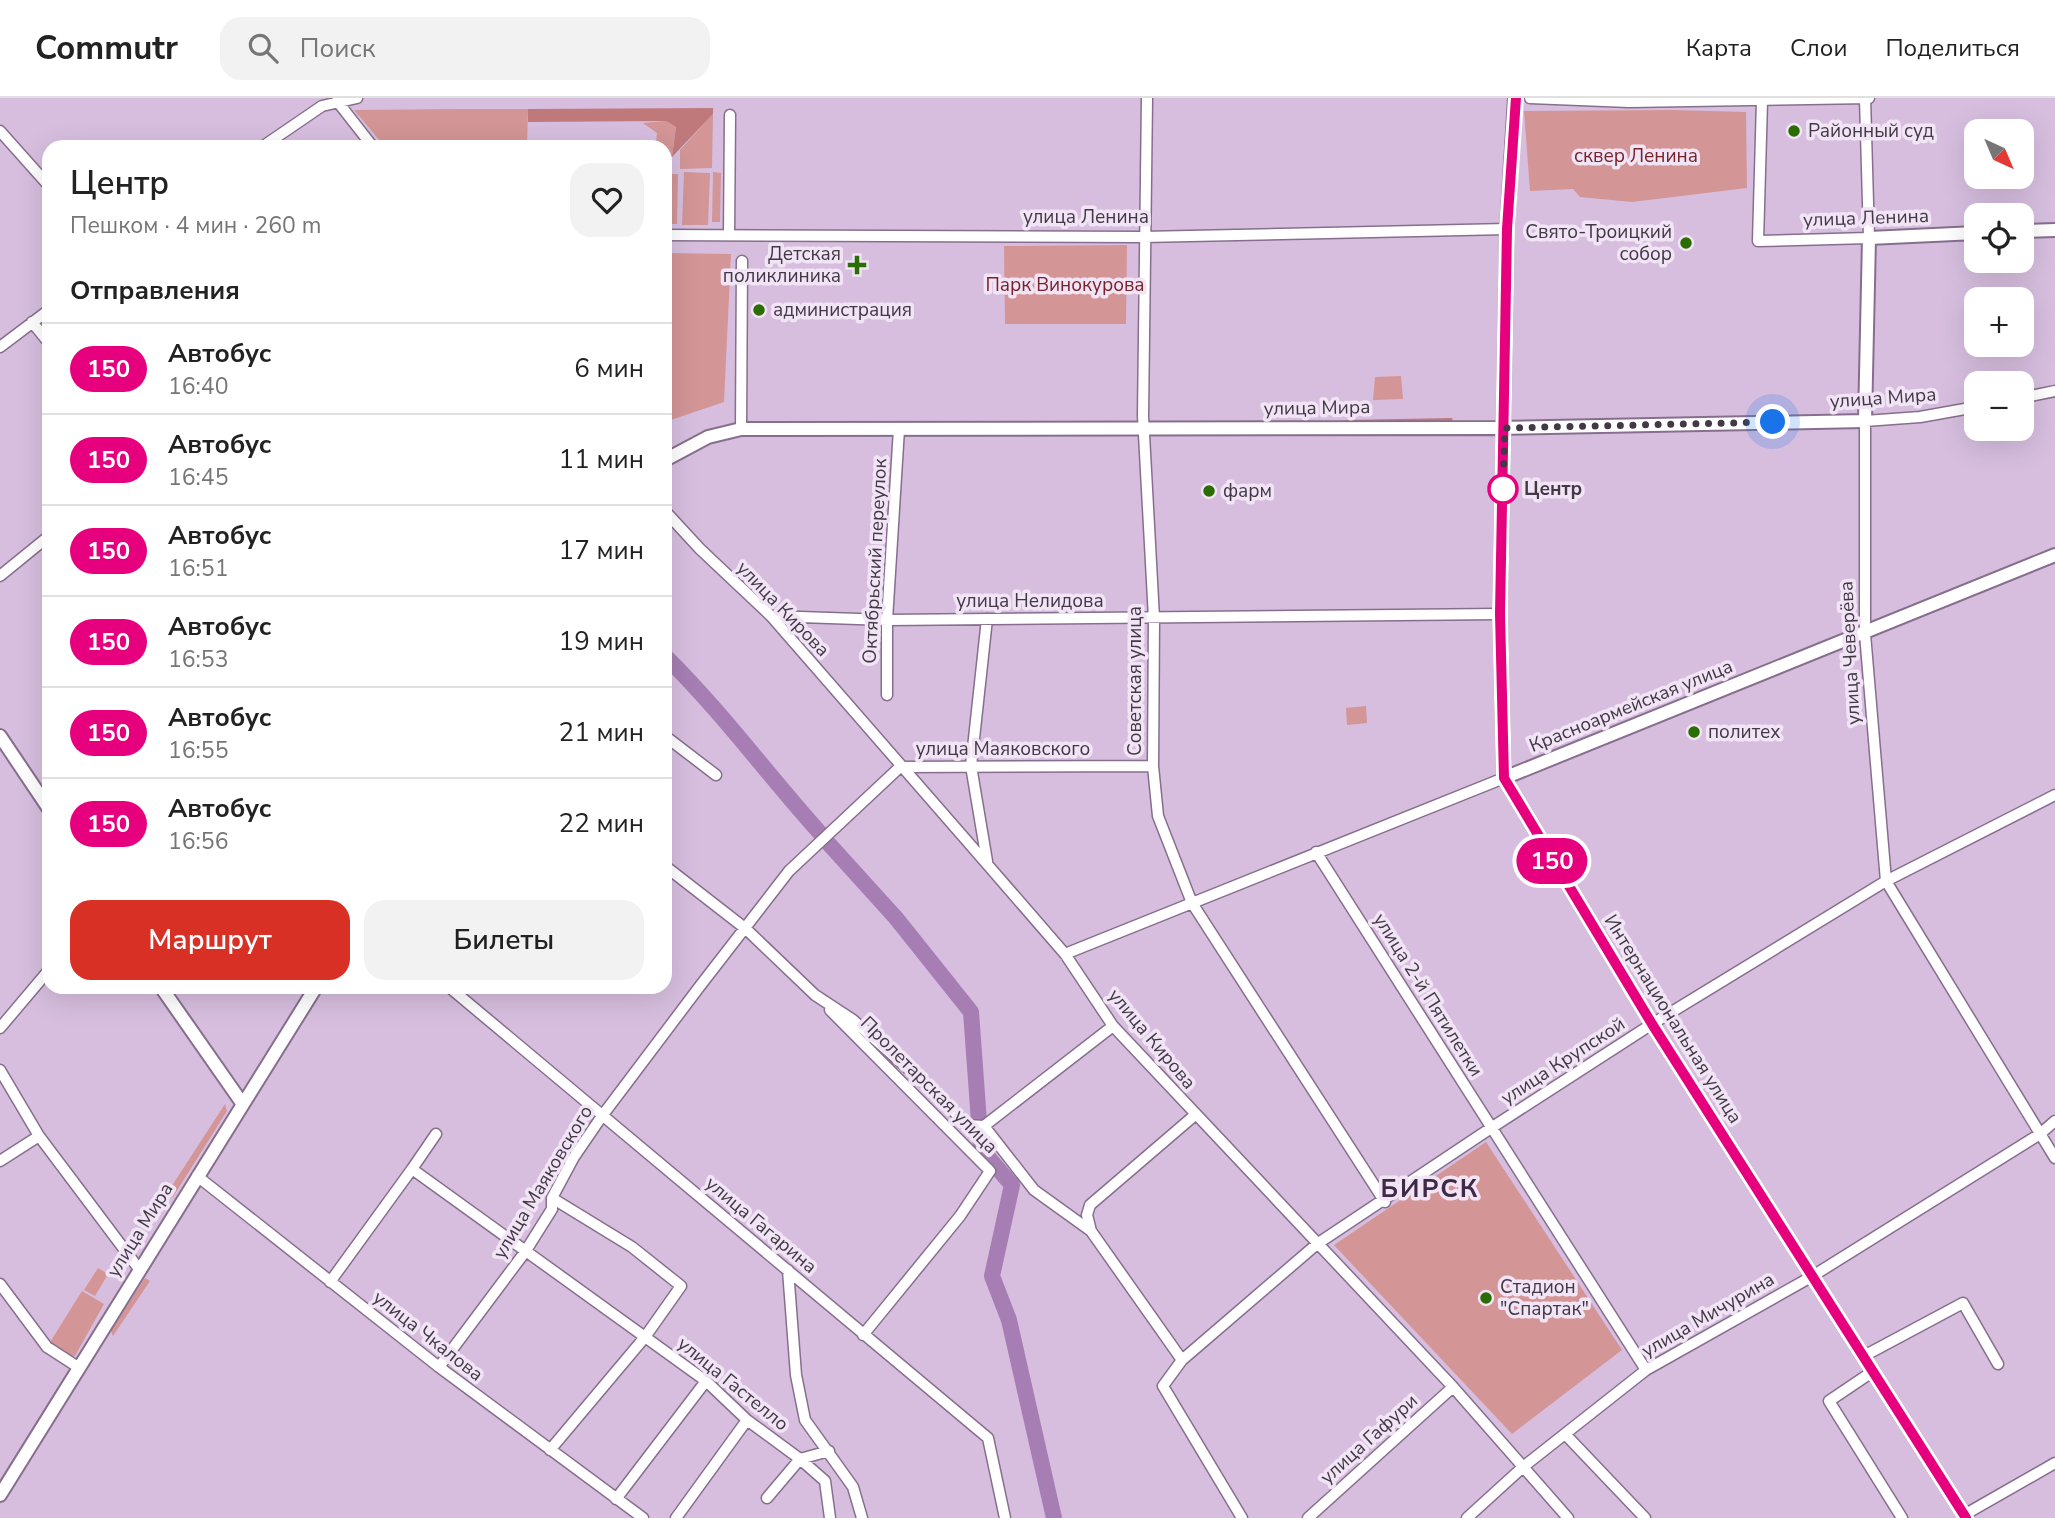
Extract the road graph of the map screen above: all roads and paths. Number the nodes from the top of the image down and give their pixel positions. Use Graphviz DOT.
graph roads {
  1 [pos="357,98"];
  2 [pos="1147,98"];
  3 [pos="1516,98"];
  4 [pos="1530,98"];
  5 [pos="1867,98"];
  6 [pos="337,101"];
  7 [pos="1762,101"];
  8 [pos="730,115"];
  9 [pos="0,131"];
  10 [pos="272,140"];
  11 [pos="368,140"];
  12 [pos="42,178"];
  13 [pos="1507,229"];
  14 [pos="2055,230"];
  15 [pos="2034,231"];
  16 [pos="1964,234"];
  17 [pos="672,235"];
  18 [pos="729,235"];
  19 [pos="1143,237"];
  20 [pos="1869,238"];
  21 [pos="742,261"];
  22 [pos="42,315"];
  23 [pos="32,322"];
  24 [pos="42,334"];
  25 [pos="0,347"];
  26 [pos="2055,391"];
  27 [pos="2034,395"];
  28 [pos="1964,409"];
  29 [pos="1865,421"];
  30 [pos="1505,428"];
  31 [pos="741,429"];
  32 [pos="899,429"];
  33 [pos="1145,429"];
  34 [pos="672,456"];
  35 [pos="672,519"];
  36 [pos="42,542"];
  37 [pos="2055,555"];
  38 [pos="0,576"];
  39 [pos="1500,614"];
  40 [pos="771,616"];
  41 [pos="1154,618"];
  42 [pos="987,619"];
  43 [pos="887,620"];
  44 [pos="1865,634"];
  45 [pos="887,695"];
  46 [pos="0,736"];
  47 [pos="672,741"];
  48 [pos="971,766"];
  49 [pos="1153,766"];
  50 [pos="900,767"];
  51 [pos="716,775"];
  52 [pos="1504,778"];
  53 [pos="2055,796"];
  54 [pos="42,799"];
  55 [pos="1316,852"];
  56 [pos="987,864"];
  57 [pos="672,871"];
  58 [pos="1886,881"];
  59 [pos="1192,903"];
  60 [pos="746,929"];
  61 [pos="1065,954"];
  62 [pos="42,978"];
  63 [pos="166,994"];
  64 [pos="312,994"];
  65 [pos="457,994"];
  66 [pos="815,995"];
  67 [pos="1652,1024"];
  68 [pos="1113,1026"];
  69 [pos="0,1028"];
  70 [pos="0,1070"];
  71 [pos="242,1103"];
  72 [pos="1195,1115"];
  73 [pos="601,1116"];
  74 [pos="2055,1121"];
  75 [pos="983,1126"];
  76 [pos="1491,1128"];
  77 [pos="436,1133"];
  78 [pos="2040,1135"];
  79 [pos="39,1136"];
  80 [pos="2055,1158"];
  81 [pos="0,1161"];
  82 [pos="412,1169"];
  83 [pos="197,1176"];
  84 [pos="552,1198"];
  85 [pos="1385,1202"];
  86 [pos="1091,1231"];
  87 [pos="1317,1244"];
  88 [pos="525,1252"];
  89 [pos="139,1269"];
  90 [pos="788,1270"];
  91 [pos="1811,1277"];
  92 [pos="330,1282"];
  93 [pos="0,1284"];
  94 [pos="863,1335"];
  95 [pos="645,1337"];
  96 [pos="1862,1357"];
  97 [pos="1182,1360"];
  98 [pos="1998,1364"];
  99 [pos="78,1367"];
  100 [pos="439,1367"];
  101 [pos="1646,1370"];
  102 [pos="1872,1372"];
  103 [pos="706,1381"];
  104 [pos="1453,1387"];
  105 [pos="747,1420"];
  106 [pos="1565,1434"];
  107 [pos="550,1450"];
  108 [pos="828,1451"];
  109 [pos="800,1459"];
  110 [pos="2055,1463"];
  111 [pos="1523,1467"];
  112 [pos="0,1495"];
  113 [pos="767,1498"];
  114 [pos="616,1499"];
  115 [pos="1965,1516"];
  116 [pos="642,1518"];
  117 [pos="676,1518"];
  118 [pos="830,1518"];
  119 [pos="862,1518"];
  120 [pos="1005,1518"];
  121 [pos="1242,1518"];
  122 [pos="1308,1518"];
  123 [pos="1467,1518"];
  124 [pos="1568,1518"];
  125 [pos="1645,1518"];
  126 [pos="1902,1518"];
  1 -- 6 [label="street"];
  2 -- 19 [label="street, Советская улица"];
  3 -- 13 [label="main road, Интернациональная улица"];
  4 -- 7 [label="street"];
  5 -- 7 [label="street"];
  5 -- 20 [label="street, улица Чеверёва"];
  6 -- 10 [label="street"];
  6 -- 11 [label="street"];
  7 -- 20 [label="street, улица Ленина"];
  8 -- 18 [label="street"];
  9 -- 12 [label="street"];
  13 -- 19 [label="street, улица Ленина"];
  13 -- 30 [label="main road, Интернациональная улица"];
  14 -- 15 [label="main road"];
  16 -- 20 [label="main road, улица Ленина"];
  17 -- 18 [label="street, улица Ленина"];
  18 -- 19 [label="street, улица Ленина"];
  19 -- 33 [label="street, Советская улица"];
  20 -- 29 [label="main road, улица Чеверёва"];
  21 -- 31 [label="street"];
  22 -- 23 [label="street"];
  23 -- 24 [label="street"];
  23 -- 25 [label="street"];
  26 -- 27 [label="street"];
  28 -- 29 [label="street, улица Мира"];
  29 -- 30 [label="main road, улица Мира"];
  29 -- 44 [label="street, улица Чеверёва"];
  30 -- 33 [label="main road, улица Мира"];
  30 -- 39 [label="main road, Интернациональная улица"];
  31 -- 32 [label="main road, улица Мира"];
  31 -- 34 [label="main road, улица Мира"];
  32 -- 33 [label="main road, улица Мира"];
  32 -- 43 [label="street, Октябрьский переулок"];
  33 -- 41 [label="street, Советская улица"];
  35 -- 40 [label="street, улица Кирова"];
  36 -- 38 [label="street"];
  37 -- 44 [label="main road, Красноармейская улица"];
  39 -- 41 [label="street, улица Нелидова"];
  39 -- 52 [label="main road, Интернациональная улица"];
  40 -- 43 [label="street, улица Нелидова"];
  40 -- 50 [label="street, улица Кирова"];
  41 -- 42 [label="street, улица Нелидова"];
  41 -- 49 [label="street, Советская улица"];
  42 -- 43 [label="street, улица Нелидова"];
  42 -- 48 [label="street"];
  43 -- 45 [label="street, Октябрьский переулок"];
  44 -- 52 [label="main road, Красноармейская улица"];
  44 -- 58 [label="street, улица Чеверёва"];
  46 -- 54 [label="main road"];
  47 -- 51 [label="street"];
  48 -- 49 [label="street, улица Маяковского"];
  48 -- 50 [label="street, улица Маяковского"];
  48 -- 56 [label="street"];
  49 -- 59 [label="street, Советская улица"];
  50 -- 56 [label="street, улица Кирова"];
  50 -- 60 [label="street, улица Маяковского"];
  52 -- 55 [label="street, Красноармейская улица"];
  52 -- 67 [label="main road, Интернациональная улица"];
  53 -- 58 [label="street, улица Крупской"];
  55 -- 59 [label="street, Красноармейская улица"];
  55 -- 76 [label="street, улица 2-й Пятилетки"];
  56 -- 61 [label="street, улица Кирова"];
  57 -- 60 [label="street, Пролетарская улица"];
  58 -- 67 [label="street, улица Крупской"];
  58 -- 78 [label="street, улица Чеверёва"];
  59 -- 61 [label="street, Красноармейская улица"];
  59 -- 85 [label="street, Советская улица"];
  60 -- 66 [label="street, Пролетарская улица"];
  60 -- 73 [label="street, улица Маяковского"];
  61 -- 68 [label="street, улица Кирова"];
  62 -- 69 [label="street"];
  63 -- 71 [label="main road"];
  64 -- 71 [label="main road, улица Мира"];
  65 -- 73 [label="street, улица Гагарина"];
  66 -- 75 [label="street, Пролетарская улица"];
  66 -- 94 [label="street, Пролетарская улица"];
  67 -- 76 [label="street, улица Крупской"];
  67 -- 91 [label="main road, Интернациональная улица"];
  68 -- 72 [label="street, улица Кирова"];
  68 -- 75 [label="street"];
  70 -- 79 [label="street"];
  71 -- 83 [label="main road, улица Мира"];
  72 -- 86 [label="street"];
  72 -- 87 [label="street, улица Кирова"];
  73 -- 84 [label="street, улица Маяковского"];
  73 -- 90 [label="street, улица Гагарина"];
  74 -- 78 [label="street, улица Мичурина"];
  75 -- 86 [label="street, Пролетарская улица"];
  76 -- 85 [label="street, улица Крупской"];
  76 -- 101 [label="street, улица 2-й Пятилетки"];
  77 -- 82 [label="street"];
  78 -- 80 [label="street, улица Чеверёва"];
  78 -- 91 [label="street, улица Мичурина"];
  79 -- 81 [label="street"];
  79 -- 89 [label="street"];
  82 -- 88 [label="street, улица Гастелло"];
  82 -- 92 [label="street"];
  83 -- 89 [label="main road, улица Мира"];
  83 -- 92 [label="street, улица Чкалова"];
  84 -- 88 [label="street, улица Маяковского"];
  84 -- 95 [label="street"];
  85 -- 87 [label="street, улица Крупской"];
  86 -- 97 [label="street, Пролетарская улица"];
  87 -- 97 [label="street, улица Крупской"];
  87 -- 104 [label="street, улица Кирова"];
  88 -- 95 [label="street, улица Гастелло"];
  88 -- 100 [label="street, улица Маяковского"];
  89 -- 99 [label="main road, улица Мира"];
  90 -- 94 [label="street, улица Гагарина"];
  90 -- 108 [label="street"];
  91 -- 96 [label="main road, Интернациональная улица"];
  91 -- 101 [label="street, улица Мичурина"];
  92 -- 100 [label="street, улица Чкалова"];
  93 -- 99 [label="street"];
  94 -- 120 [label="street, улица Гагарина"];
  95 -- 103 [label="street, улица Гастелло"];
  95 -- 107 [label="street"];
  96 -- 98 [label="street"];
  96 -- 102 [label="main road, Интернациональная улица"];
  97 -- 121 [label="street, улица Крупской"];
  99 -- 112 [label="main road, улица Мира"];
  100 -- 107 [label="street, улица Чкалова"];
  101 -- 106 [label="street, улица Мичурина"];
  102 -- 115 [label="main road, Интернациональная улица"];
  102 -- 126 [label="street"];
  103 -- 105 [label="street, улица Гастелло"];
  103 -- 114 [label="street"];
  104 -- 111 [label="street, улица Кирова"];
  104 -- 122 [label="street, улица Гафури"];
  105 -- 109 [label="street, улица Гастелло"];
  105 -- 117 [label="street"];
  106 -- 111 [label="street, улица Мичурина"];
  106 -- 125 [label="street"];
  107 -- 114 [label="street, улица Чкалова"];
  108 -- 109 [label="street"];
  108 -- 119 [label="street"];
  109 -- 113 [label="street"];
  109 -- 118 [label="street, улица Гастелло"];
  110 -- 115 [label="street"];
  111 -- 123 [label="street, улица Мичурина"];
  111 -- 124 [label="street, улица Кирова"];
  114 -- 116 [label="street, улица Чкалова"];
}
